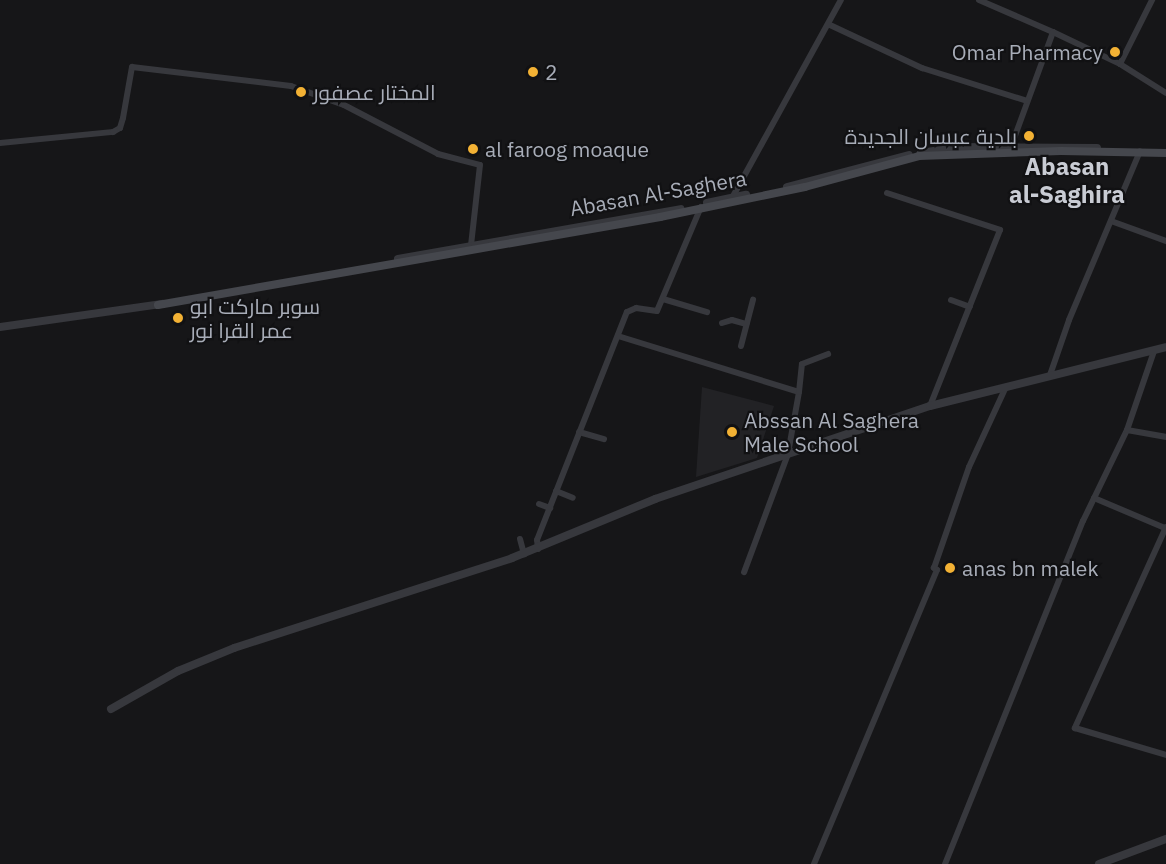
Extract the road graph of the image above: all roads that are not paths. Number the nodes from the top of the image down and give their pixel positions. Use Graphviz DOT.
graph roads {
  1 [pos="841,0"];
  2 [pos="979,0"];
  3 [pos="1152,0"];
  4 [pos="830,26"];
  5 [pos="1053,32"];
  6 [pos="1120,64"];
  7 [pos="1166,93"];
  8 [pos="1027,101"];
  9 [pos="0,143"];
  10 [pos="1011,147"];
  11 [pos="1166,151"];
  12 [pos="1140,152"];
  13 [pos="887,193"];
  14 [pos="732,198"];
  15 [pos="702,207"];
  16 [pos="1111,221"];
  17 [pos="1166,241"];
  18 [pos="471,245"];
  19 [pos="663,299"];
  20 [pos="753,300"];
  21 [pos="951,300"];
  22 [pos="158,304"];
  23 [pos="970,307"];
  24 [pos="706,312"];
  25 [pos="722,323"];
  26 [pos="746,324"];
  27 [pos="0,327"];
  28 [pos="618,336"];
  29 [pos="741,346"];
  30 [pos="1166,347"];
  31 [pos="1154,351"];
  32 [pos="828,354"];
  33 [pos="1050,375"];
  34 [pos="1006,387"];
  35 [pos="799,392"];
  36 [pos="930,406"];
  37 [pos="1127,429"];
  38 [pos="579,432"];
  39 [pos="1166,437"];
  40 [pos="604,439"];
  41 [pos="788,454"];
  42 [pos="556,491"];
  43 [pos="573,498"];
  44 [pos="1094,498"];
  45 [pos="539,504"];
  46 [pos="550,508"];
  47 [pos="1166,527"];
  48 [pos="520,539"];
  49 [pos="538,549"];
  50 [pos="524,554"];
  51 [pos="744,572"];
  52 [pos="111,709"];
  53 [pos="1166,755"];
  54 [pos="1166,839"];
  55 [pos="814,864"];
  56 [pos="945,864"];
  57 [pos="1099,864"];
  1 -- 4 [label="street"];
  2 -- 5 [label="street"];
  3 -- 6 [label="street"];
  4 -- 8 [label="street"];
  4 -- 14 [label="street"];
  5 -- 6 [label="street"];
  5 -- 8 [label="street"];
  6 -- 7 [label="street"];
  8 -- 10 [label="street"];
  9 -- 18 [label="street"];
  10 -- 12 [label="street, Abasan Al-Saghera"];
  10 -- 14 [label="street, Abasan Al-Saghera"];
  11 -- 12 [label="main road, Abasan Al-Saghera"];
  12 -- 15 [label="main road, Abasan Al-Saghera"];
  12 -- 16 [label="street"];
  13 -- 23 [label="street"];
  14 -- 15 [label="street, Abasan Al-Saghera"];
  15 -- 18 [label="street, Abasan Al-Saghera"];
  15 -- 19 [label="street"];
  15 -- 22 [label="main road, Abasan Al-Saghera"];
  16 -- 17 [label="street"];
  16 -- 33 [label="street"];
  18 -- 22 [label="street, Abasan Al-Saghera"];
  19 -- 24 [label="street"];
  19 -- 28 [label="street"];
  20 -- 26 [label="street"];
  21 -- 23 [label="street"];
  22 -- 27 [label="street, Abasan Al-Saghera"];
  23 -- 36 [label="street"];
  25 -- 26 [label="street"];
  26 -- 29 [label="street"];
  28 -- 35 [label="street"];
  28 -- 38 [label="street"];
  30 -- 31 [label="street"];
  31 -- 33 [label="street"];
  31 -- 37 [label="street"];
  32 -- 35 [label="street"];
  33 -- 34 [label="street"];
  34 -- 36 [label="street"];
  34 -- 55 [label="street"];
  35 -- 41 [label="street"];
  36 -- 41 [label="street"];
  37 -- 39 [label="street"];
  37 -- 44 [label="street"];
  38 -- 40 [label="street"];
  38 -- 42 [label="street"];
  41 -- 49 [label="street"];
  41 -- 51 [label="street"];
  42 -- 43 [label="street"];
  42 -- 46 [label="street"];
  44 -- 47 [label="street"];
  44 -- 56 [label="street"];
  45 -- 46 [label="street"];
  46 -- 49 [label="street"];
  47 -- 53 [label="street"];
  48 -- 50 [label="street"];
  49 -- 50 [label="street"];
  50 -- 52 [label="street"];
  54 -- 57 [label="street"];
}
